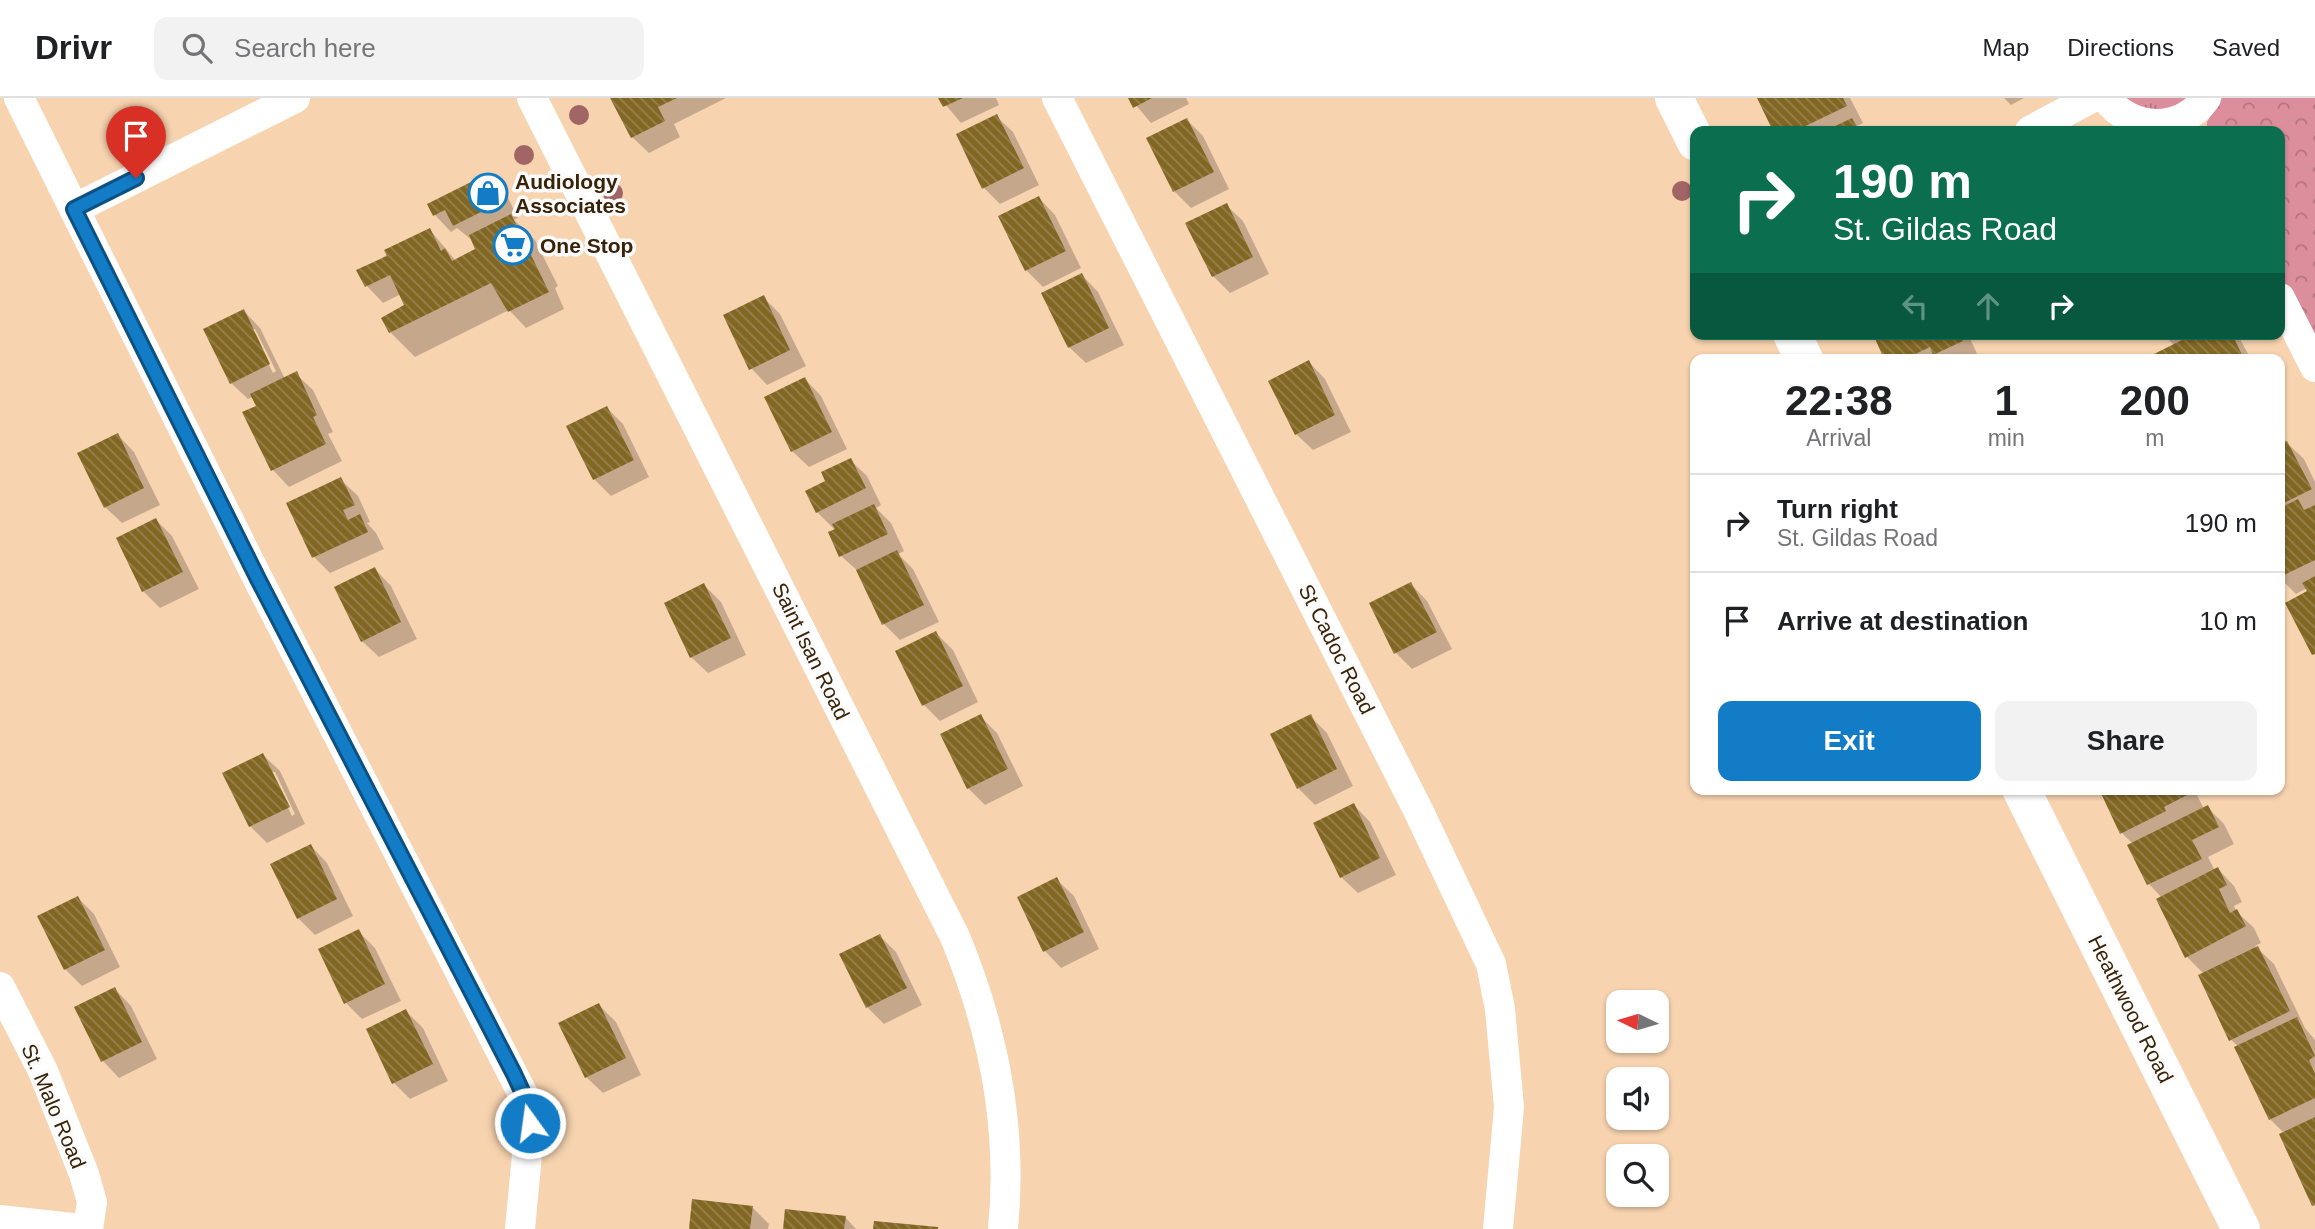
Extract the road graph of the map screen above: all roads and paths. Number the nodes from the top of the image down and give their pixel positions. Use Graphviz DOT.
graph roads {
  1 [pos="19,98"];
  2 [pos="295,98"];
  3 [pos="532,98"];
  4 [pos="1057,98"];
  5 [pos="1674,98"];
  6 [pos="2091,98"];
  7 [pos="2106,98"];
  8 [pos="2198,115"];
  9 [pos="2039,126"];
  10 [pos="1690,130"];
  11 [pos="74,209"];
  12 [pos="2285,308"];
  13 [pos="2315,367"];
  14 [pos="2024,795"];
  15 [pos="0,987"];
  16 [pos="0,1220"];
  17 [pos="80,1229"];
  18 [pos="88,1229"];
  19 [pos="520,1229"];
  20 [pos="1003,1229"];
  21 [pos="1498,1229"];
  22 [pos="2241,1229"];
  1 -- 11 [label="street"];
  2 -- 11 [label="street"];
  3 -- 20 [label="street, Saint Isan Road"];
  4 -- 21 [label="street, St Cadoc Road"];
  5 -- 10 [label="street"];
  6 -- 9 [label="street"];
  7 -- 8 [label="street"];
  11 -- 19 [label="street"];
  12 -- 13 [label="street"];
  14 -- 22 [label="street, Heathwood Road"];
  15 -- 18 [label="street, St. Malo Road"];
  16 -- 17 [label="street"];
}
